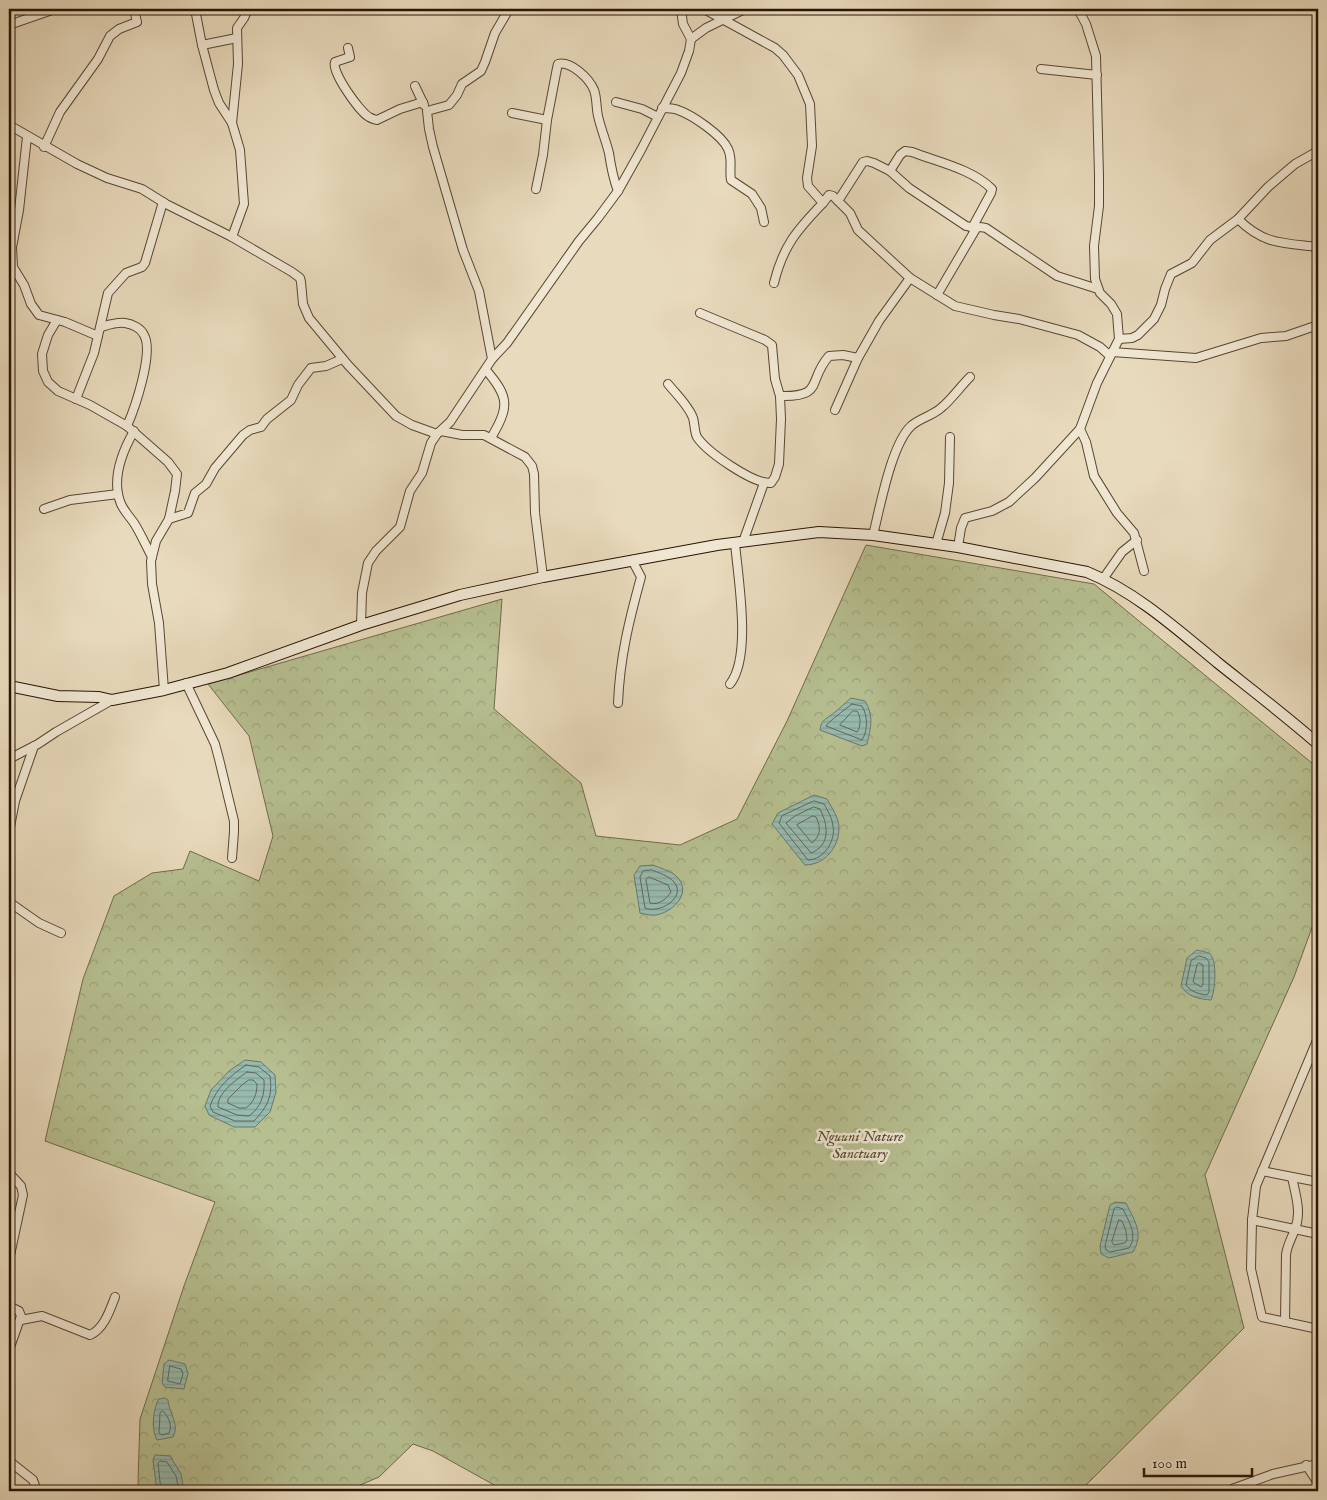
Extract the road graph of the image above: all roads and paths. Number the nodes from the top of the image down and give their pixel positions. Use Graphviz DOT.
graph roads {
  1 [pos="55,9"];
  2 [pos="134,9"];
  3 [pos="195,9"];
  4 [pos="248,9"];
  5 [pos="509,9"];
  6 [pos="681,9"];
  7 [pos="704,9"];
  8 [pos="745,9"];
  9 [pos="1078,9"];
  10 [pos="723,20"];
  11 [pos="9,25"];
  12 [pos="237,38"];
  13 [pos="691,39"];
  14 [pos="202,45"];
  15 [pos="348,48"];
  16 [pos="1041,69"];
  17 [pos="1097,76"];
  18 [pos="415,86"];
  19 [pos="423,102"];
  20 [pos="616,102"];
  21 [pos="662,108"];
  22 [pos="427,111"];
  23 [pos="512,113"];
  24 [pos="658,117"];
  25 [pos="547,120"];
  26 [pos="232,123"];
  27 [pos="9,125"];
  28 [pos="27,137"];
  29 [pos="44,146"];
  30 [pos="1318,151"];
  31 [pos="890,171"];
  32 [pos="536,189"];
  33 [pos="618,191"];
  34 [pos="838,201"];
  35 [pos="163,202"];
  36 [pos="822,203"];
  37 [pos="1238,219"];
  38 [pos="764,222"];
  39 [pos="974,227"];
  40 [pos="232,237"];
  41 [pos="1318,247"];
  42 [pos="910,278"];
  43 [pos="774,283"];
  44 [pos="1098,289"];
  45 [pos="937,295"];
  46 [pos="700,313"];
  47 [pos="57,320"];
  48 [pos="1318,325"];
  49 [pos="101,327"];
  50 [pos="98,336"];
  51 [pos="1119,339"];
  52 [pos="1111,354"];
  53 [pos="858,358"];
  54 [pos="342,359"];
  55 [pos="492,359"];
  56 [pos="486,370"];
  57 [pos="970,377"];
  58 [pos="668,384"];
  59 [pos="780,396"];
  60 [pos="76,399"];
  61 [pos="835,410"];
  62 [pos="131,428"];
  63 [pos="1080,429"];
  64 [pos="439,432"];
  65 [pos="492,438"];
  66 [pos="950,438"];
  67 [pos="764,482"];
  68 [pos="118,494"];
  69 [pos="44,509"];
  70 [pos="168,519"];
  71 [pos="873,535"];
  72 [pos="1136,540"];
  73 [pos="739,543"];
  74 [pos="936,544"];
  75 [pos="958,547"];
  76 [pos="152,557"];
  77 [pos="632,560"];
  78 [pos="1144,570"];
  79 [pos="544,577"];
  80 [pos="1103,578"];
  81 [pos="361,626"];
  82 [pos="186,683"];
  83 [pos="730,684"];
  84 [pos="9,686"];
  85 [pos="164,690"];
  86 [pos="112,700"];
  87 [pos="618,703"];
  88 [pos="1317,741"];
  89 [pos="34,746"];
  90 [pos="9,759"];
  91 [pos="9,832"];
  92 [pos="232,858"];
  93 [pos="9,902"];
  94 [pos="61,933"];
  95 [pos="1318,1038"];
  96 [pos="1262,1171"];
  97 [pos="9,1173"];
  98 [pos="1292,1177"];
  99 [pos="1318,1182"];
  100 [pos="1252,1220"];
  101 [pos="1296,1229"];
  102 [pos="1318,1234"];
  103 [pos="9,1260"];
  104 [pos="116,1297"];
  105 [pos="9,1306"];
  106 [pos="21,1320"];
  107 [pos="1286,1322"];
  108 [pos="1318,1329"];
  109 [pos="1318,1341"];
  110 [pos="9,1350"];
  111 [pos="1317,1356"];
  112 [pos="9,1461"];
  113 [pos="1318,1464"];
  114 [pos="1306,1466"];
  115 [pos="1318,1483"];
  116 [pos="1232,1489"];
  117 [pos="37,1491"];
  1 -- 11 [label="street"];
  2 -- 29 [label="street"];
  3 -- 14 [label="street"];
  4 -- 12 [label="street"];
  5 -- 22 [label="street"];
  6 -- 13 [label="street"];
  7 -- 10 [label="street"];
  8 -- 10 [label="street"];
  9 -- 17 [label="street"];
  10 -- 13 [label="street"];
  10 -- 36 [label="street"];
  12 -- 14 [label="street"];
  12 -- 26 [label="street"];
  13 -- 21 [label="street"];
  14 -- 26 [label="street"];
  15 -- 19 [label="street"];
  16 -- 17 [label="street"];
  17 -- 44 [label="street"];
  18 -- 19 [label="street"];
  19 -- 22 [label="street"];
  20 -- 24 [label="street"];
  21 -- 24 [label="street"];
  21 -- 38 [label="street"];
  22 -- 55 [label="street"];
  23 -- 25 [label="street"];
  24 -- 33 [label="street"];
  25 -- 32 [label="street"];
  25 -- 33 [label="street"];
  26 -- 40 [label="street"];
  27 -- 28 [label="street"];
  28 -- 29 [label="street"];
  28 -- 47 [label="street"];
  29 -- 35 [label="street"];
  30 -- 37 [label="street"];
  31 -- 34 [label="street"];
  31 -- 39 [label="street"];
  31 -- 39 [label="street"];
  33 -- 55 [label="street"];
  34 -- 36 [label="street"];
  34 -- 42 [label="street"];
  35 -- 40 [label="street"];
  35 -- 49 [label="street"];
  36 -- 43 [label="street"];
  37 -- 41 [label="street"];
  37 -- 51 [label="street"];
  39 -- 44 [label="street"];
  39 -- 45 [label="street"];
  40 -- 54 [label="street"];
  42 -- 45 [label="street"];
  42 -- 53 [label="street"];
  44 -- 51 [label="street"];
  45 -- 52 [label="street"];
  46 -- 59 [label="street"];
  47 -- 50 [label="street"];
  47 -- 60 [label="street"];
  48 -- 52 [label="street"];
  49 -- 50 [label="street"];
  49 -- 62 [label="street"];
  50 -- 60 [label="street"];
  51 -- 52 [label="street"];
  52 -- 63 [label="street"];
  53 -- 59 [label="street"];
  53 -- 61 [label="street"];
  54 -- 64 [label="street"];
  54 -- 70 [label="street"];
  55 -- 56 [label="street"];
  56 -- 64 [label="street"];
  56 -- 65 [label="street"];
  57 -- 71 [label="street"];
  58 -- 67 [label="street"];
  59 -- 67 [label="street"];
  60 -- 62 [label="street"];
  62 -- 68 [label="street"];
  62 -- 70 [label="street"];
  63 -- 72 [label="street"];
  63 -- 75 [label="street"];
  64 -- 65 [label="street"];
  64 -- 81 [label="street"];
  65 -- 79 [label="street"];
  66 -- 74 [label="street"];
  67 -- 73 [label="street"];
  68 -- 69 [label="street"];
  68 -- 76 [label="street"];
  70 -- 76 [label="street"];
  71 -- 73 [label="main road"];
  71 -- 74 [label="main road"];
  72 -- 78 [label="street"];
  72 -- 80 [label="street"];
  73 -- 77 [label="main road"];
  73 -- 83 [label="street"];
  74 -- 75 [label="main road"];
  75 -- 80 [label="main road"];
  76 -- 85 [label="street"];
  77 -- 79 [label="main road"];
  77 -- 87 [label="street"];
  79 -- 81 [label="main road"];
  80 -- 88 [label="main road"];
  81 -- 82 [label="main road"];
  82 -- 85 [label="main road"];
  82 -- 92 [label="street"];
  84 -- 86 [label="main road"];
  85 -- 86 [label="main road"];
  86 -- 89 [label="street"];
  89 -- 90 [label="street"];
  89 -- 91 [label="street"];
  93 -- 94 [label="street"];
  95 -- 96 [label="street"];
  96 -- 98 [label="street"];
  96 -- 100 [label="street"];
  97 -- 103 [label="street"];
  98 -- 99 [label="street"];
  98 -- 101 [label="street"];
  100 -- 101 [label="street"];
  100 -- 107 [label="street"];
  101 -- 102 [label="street"];
  101 -- 107 [label="street"];
  104 -- 106 [label="street"];
  105 -- 106 [label="street"];
  106 -- 110 [label="street"];
  107 -- 108 [label="street"];
  109 -- 111 [label="street"];
  112 -- 117 [label="street"];
  113 -- 114 [label="street"];
  114 -- 115 [label="street"];
  114 -- 116 [label="street"];
}
